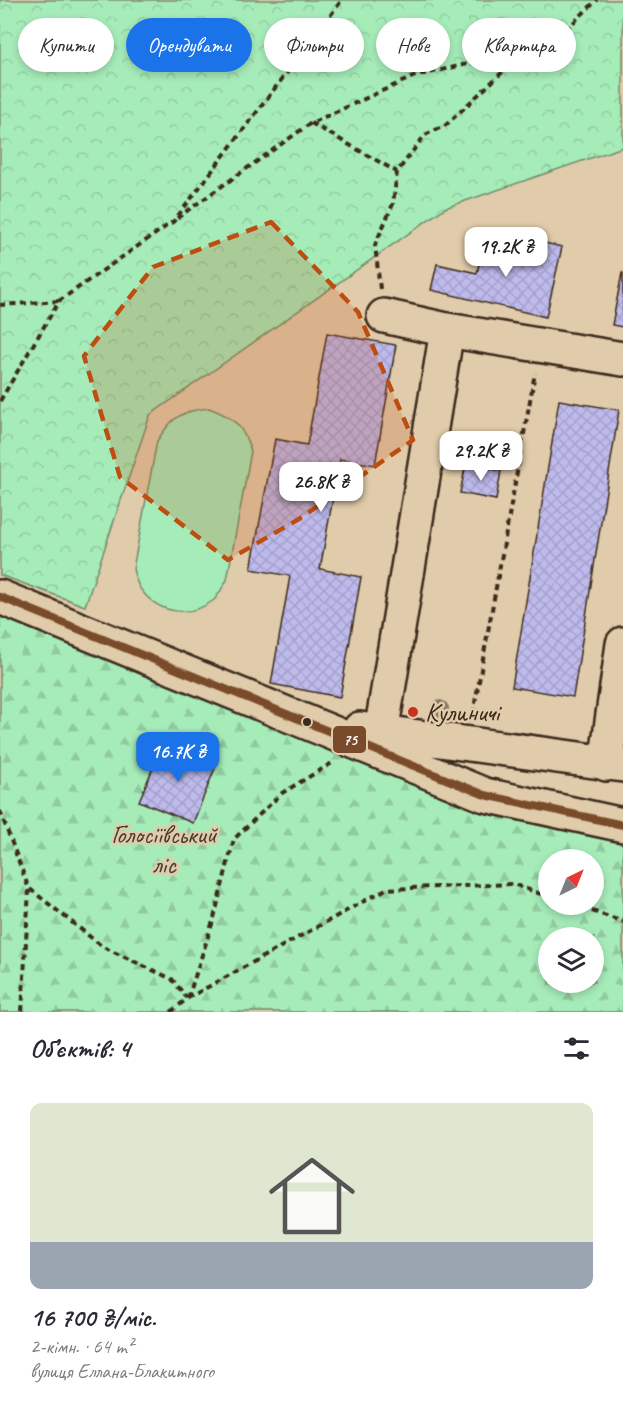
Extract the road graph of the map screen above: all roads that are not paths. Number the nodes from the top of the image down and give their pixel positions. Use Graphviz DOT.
graph roads {
  1 [pos="384,316"];
  2 [pos="447,330"];
  3 [pos="623,359"];
  4 [pos="0,597"];
  5 [pos="623,644"];
  6 [pos="372,739"];
  7 [pos="614,765"];
  8 [pos="623,825"];
  1 -- 2 [label="street"];
  2 -- 3 [label="street"];
  2 -- 6 [label="street"];
  4 -- 6 [label="street"];
  5 -- 7 [label="street"];
  6 -- 7 [label="street"];
  6 -- 8 [label="street"];
}
